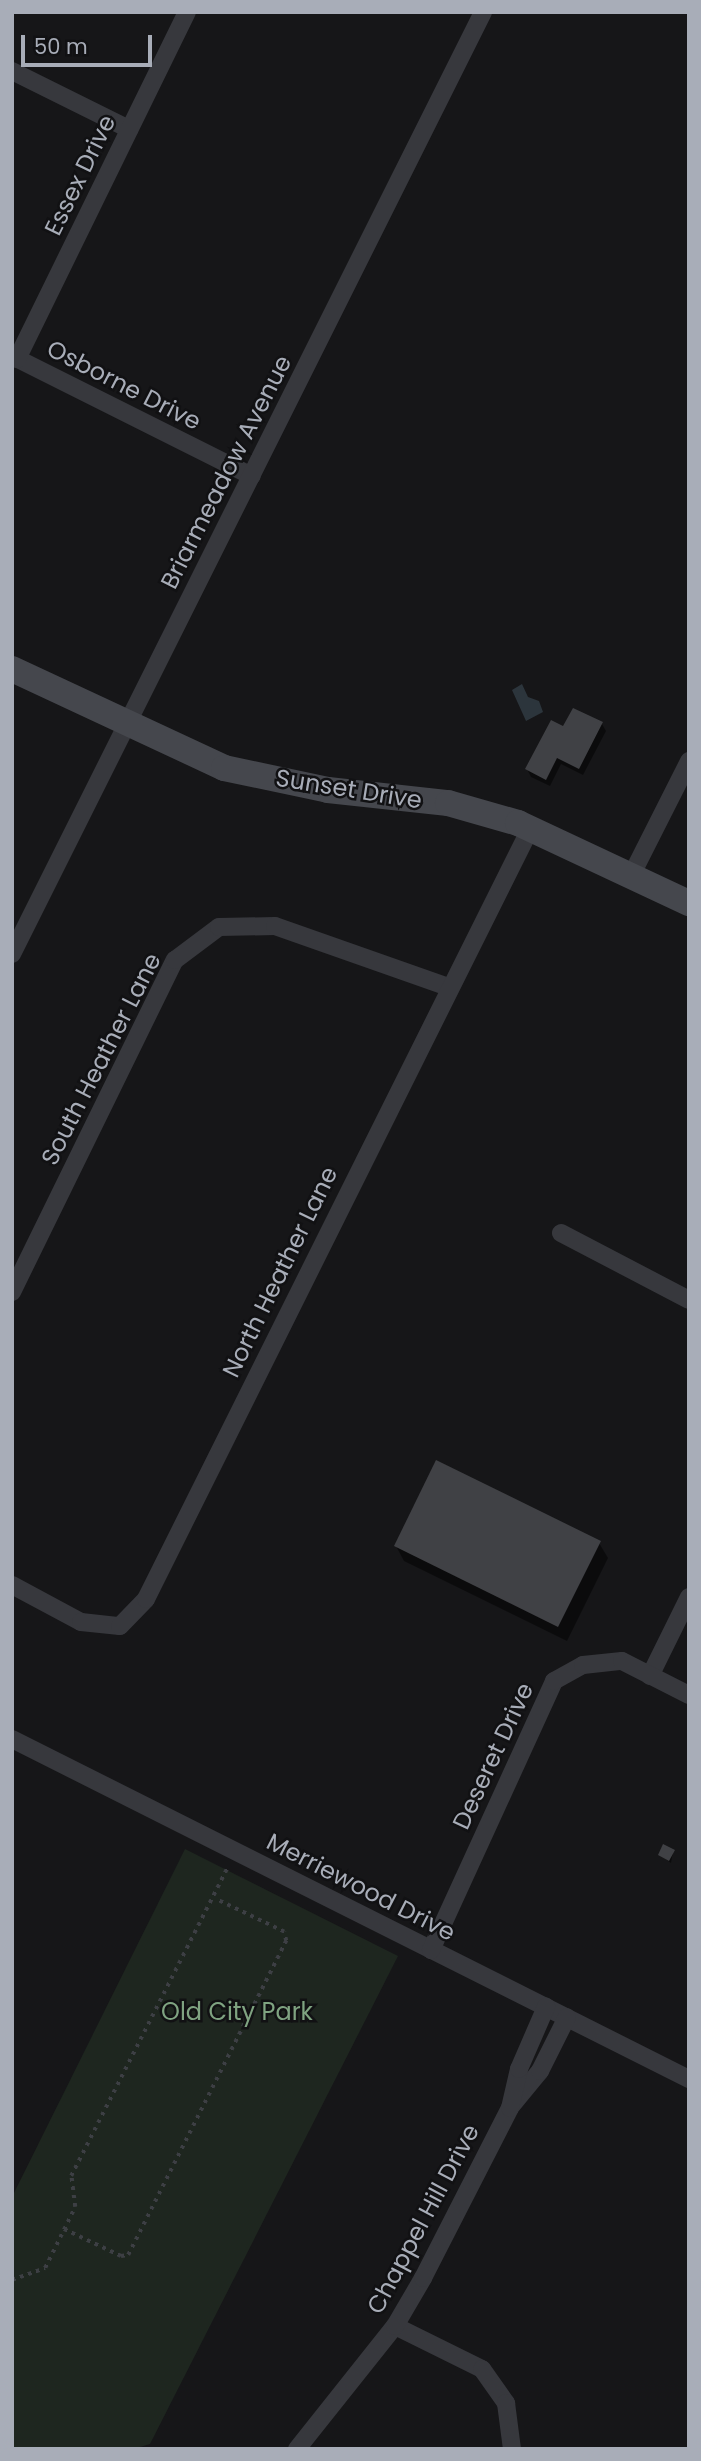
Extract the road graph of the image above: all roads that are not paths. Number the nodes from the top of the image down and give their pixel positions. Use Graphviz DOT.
graph roads {
  1 [pos="187,12"];
  2 [pos="483,12"];
  3 [pos="12,71"];
  4 [pos="129,130"];
  5 [pos="15,357"];
  6 [pos="251,476"];
  7 [pos="12,669"];
  8 [pos="127,724"];
  9 [pos="689,761"];
  10 [pos="530,829"];
  11 [pos="631,876"];
  12 [pos="689,902"];
  13 [pos="12,954"];
  14 [pos="448,987"];
  15 [pos="561,1233"];
  16 [pos="12,1292"];
  17 [pos="689,1300"];
  18 [pos="12,1585"];
  19 [pos="689,1597"];
  20 [pos="650,1676"];
  21 [pos="689,1695"];
  22 [pos="12,1739"];
  23 [pos="431,1950"];
  24 [pos="546,2007"];
  25 [pos="567,2017"];
  26 [pos="689,2079"];
  27 [pos="510,2108"];
  28 [pos="395,2326"];
  29 [pos="297,2449"];
  30 [pos="512,2449"];
  1 -- 4 [label="street, Essex Drive"];
  2 -- 6 [label="street, Briarmeadow Avenue"];
  3 -- 4 [label="street"];
  4 -- 5 [label="street, Essex Drive"];
  5 -- 6 [label="street, Osborne Drive"];
  6 -- 8 [label="street, Briarmeadow Avenue"];
  7 -- 8 [label="street, Sunset Drive"];
  8 -- 10 [label="street, Sunset Drive"];
  8 -- 13 [label="street, Briarmeadow Avenue"];
  9 -- 11 [label="street"];
  10 -- 11 [label="street, Sunset Drive"];
  10 -- 14 [label="street, North Heather Lane"];
  11 -- 12 [label="street, Sunset Drive"];
  14 -- 16 [label="street, South Heather Lane"];
  14 -- 18 [label="street, North Heather Lane"];
  15 -- 17 [label="street"];
  19 -- 20 [label="street"];
  20 -- 21 [label="street, Deseret Drive"];
  20 -- 23 [label="street, Deseret Drive"];
  22 -- 23 [label="street, Merriewood Drive"];
  23 -- 24 [label="street, Merriewood Drive"];
  24 -- 25 [label="street, Merriewood Drive"];
  24 -- 27 [label="street, Chappel Hill Drive"];
  25 -- 26 [label="street, Merriewood Drive"];
  25 -- 27 [label="street, Chappel Hill Drive"];
  27 -- 28 [label="street, Chappel Hill Drive"];
  28 -- 29 [label="street, Chappel Hill Drive"];
  28 -- 30 [label="street"];
}
